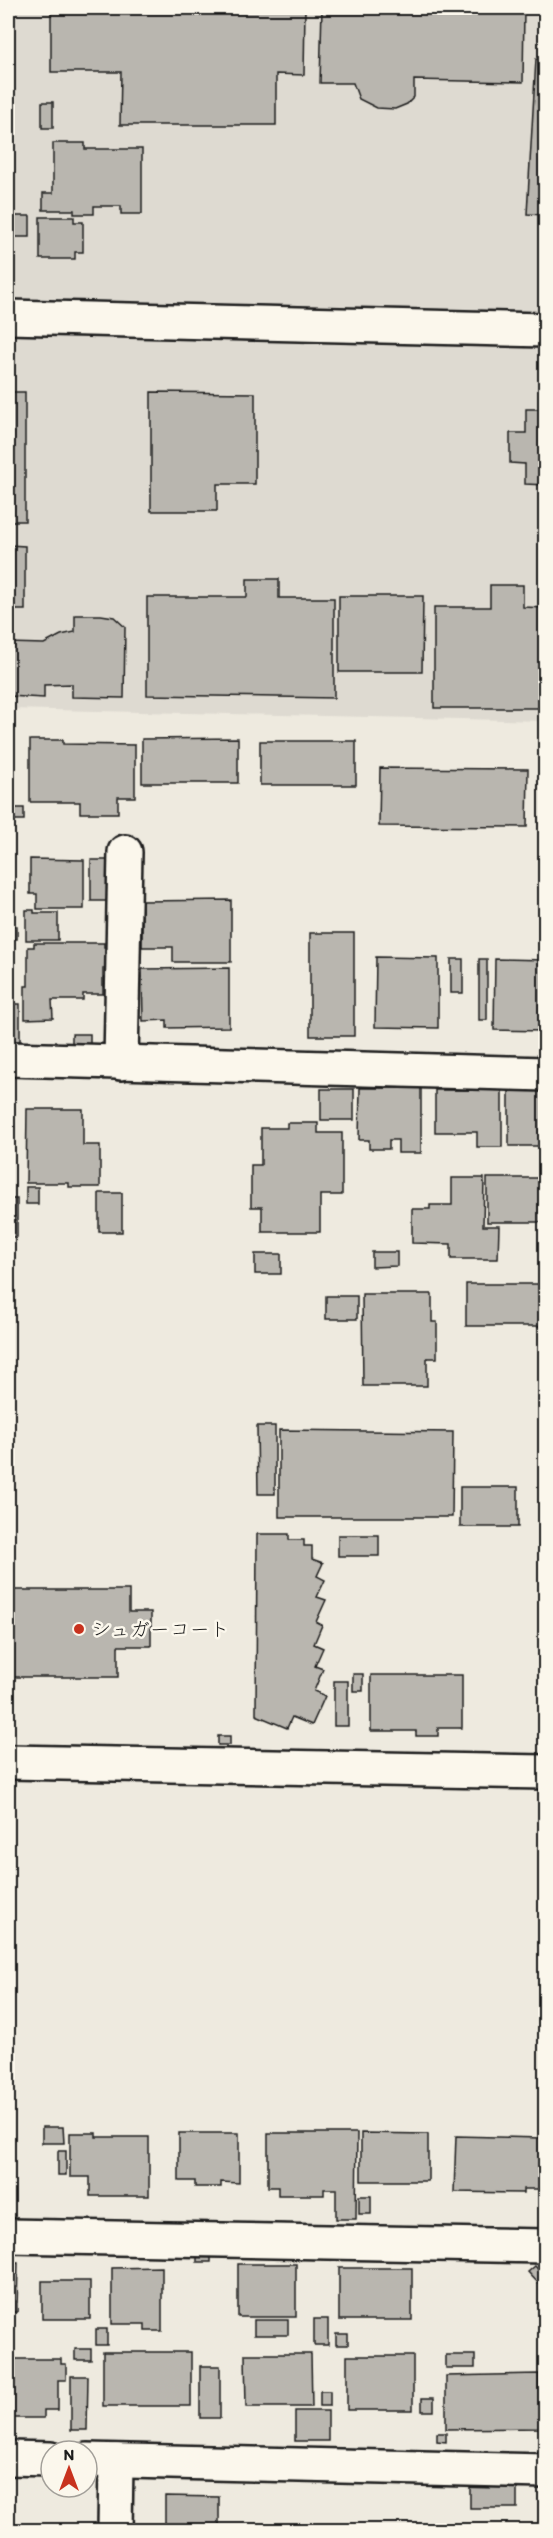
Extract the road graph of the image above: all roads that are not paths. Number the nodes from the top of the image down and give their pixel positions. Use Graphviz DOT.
graph roads {
  1 [pos="8,317"];
  2 [pos="546,330"];
  3 [pos="125,852"];
  4 [pos="8,1059"];
  5 [pos="121,1063"];
  6 [pos="546,1074"];
  7 [pos="8,1762"];
  8 [pos="546,1772"];
  9 [pos="8,2236"];
  10 [pos="546,2246"];
  11 [pos="8,2458"];
  12 [pos="39,2459"];
  13 [pos="102,2460"];
  14 [pos="546,2471"];
  15 [pos="115,2530"];
  1 -- 2 [label="street"];
  3 -- 5 [label="street"];
  4 -- 5 [label="street"];
  5 -- 6 [label="street"];
  7 -- 8 [label="street"];
  9 -- 10 [label="street"];
  11 -- 12 [label="street"];
  13 -- 14 [label="street"];
  13 -- 15 [label="street"];
}
